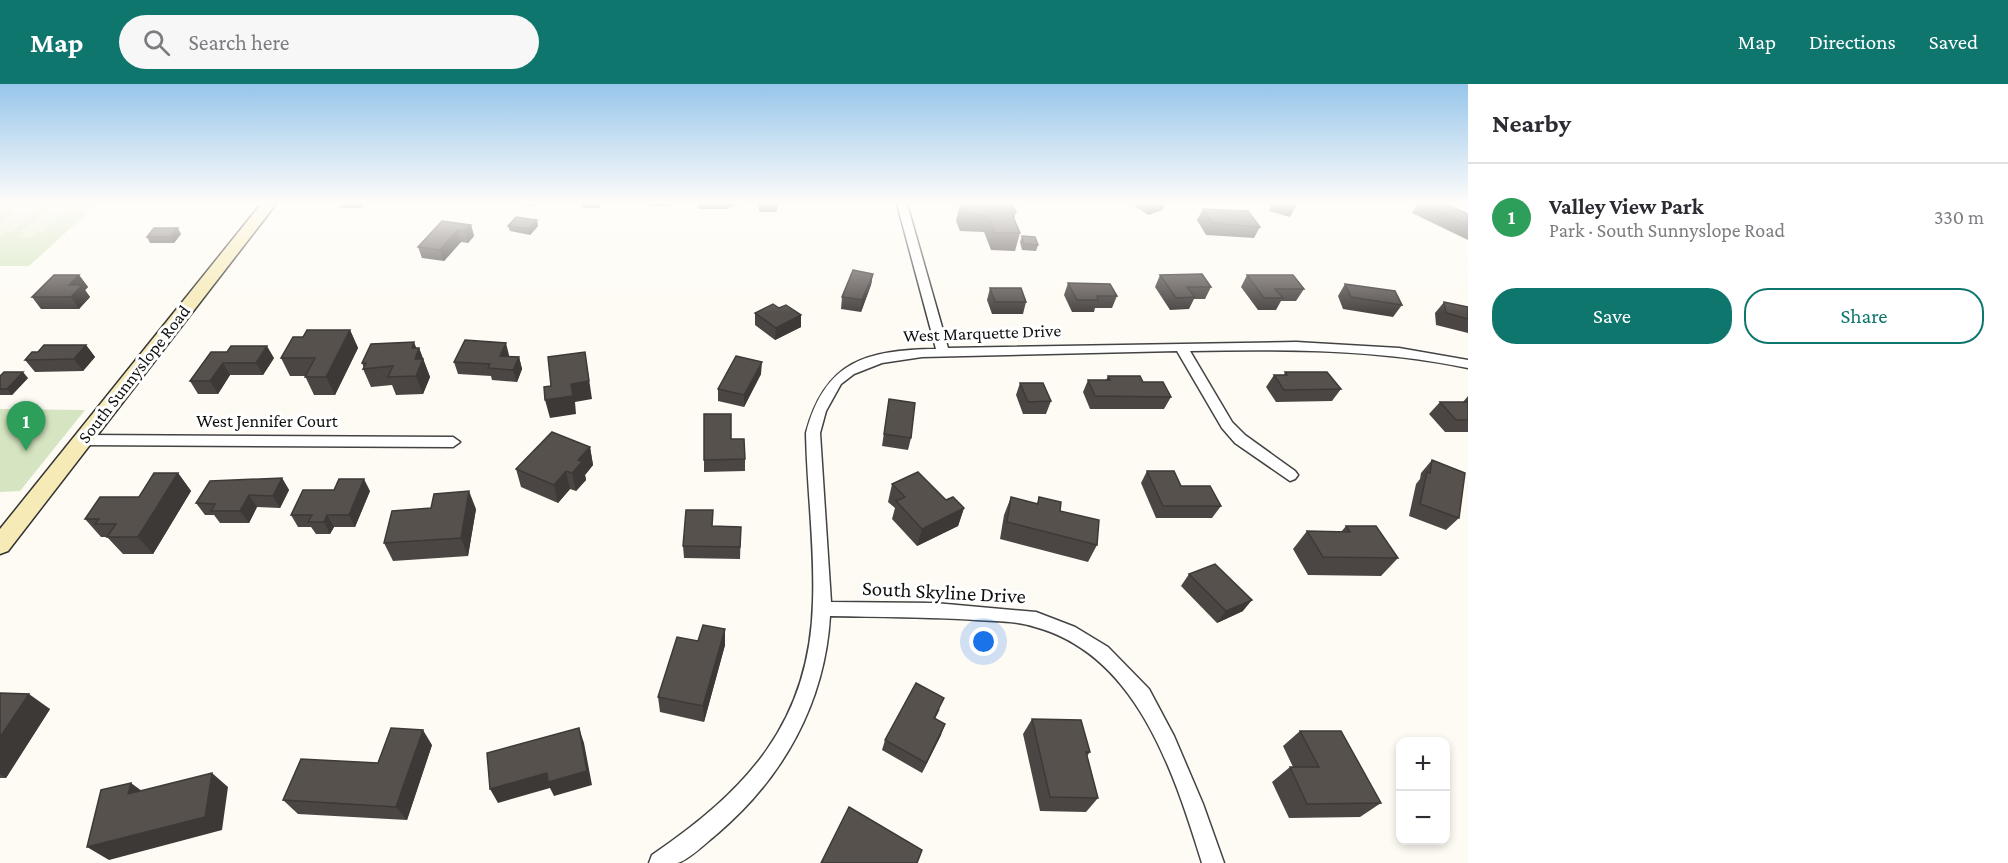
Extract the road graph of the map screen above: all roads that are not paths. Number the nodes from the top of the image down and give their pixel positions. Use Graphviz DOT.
graph roads {
  1 [pos="240,240"];
  2 [pos="912,240"];
  3 [pos="1182,348"];
  4 [pos="943,352"];
  5 [pos="1468,364"];
  6 [pos="82,440"];
  7 [pos="453,442"];
  8 [pos="1290,475"];
  9 [pos="0,545"];
  10 [pos="822,609"];
  11 [pos="660,863"];
  12 [pos="1213,863"];
  1 -- 6 [label="street, South Sunnyslope Road"];
  2 -- 4 [label="street"];
  3 -- 4 [label="street, West Marquette Drive"];
  3 -- 5 [label="street, West Marquette Drive"];
  3 -- 8 [label="street"];
  4 -- 10 [label="street, West Marquette Drive"];
  6 -- 7 [label="street, West Jennifer Court"];
  6 -- 9 [label="street, South Sunnyslope Road"];
  10 -- 11 [label="street, West Marquette Drive"];
  10 -- 12 [label="street, South Skyline Drive"];
}
